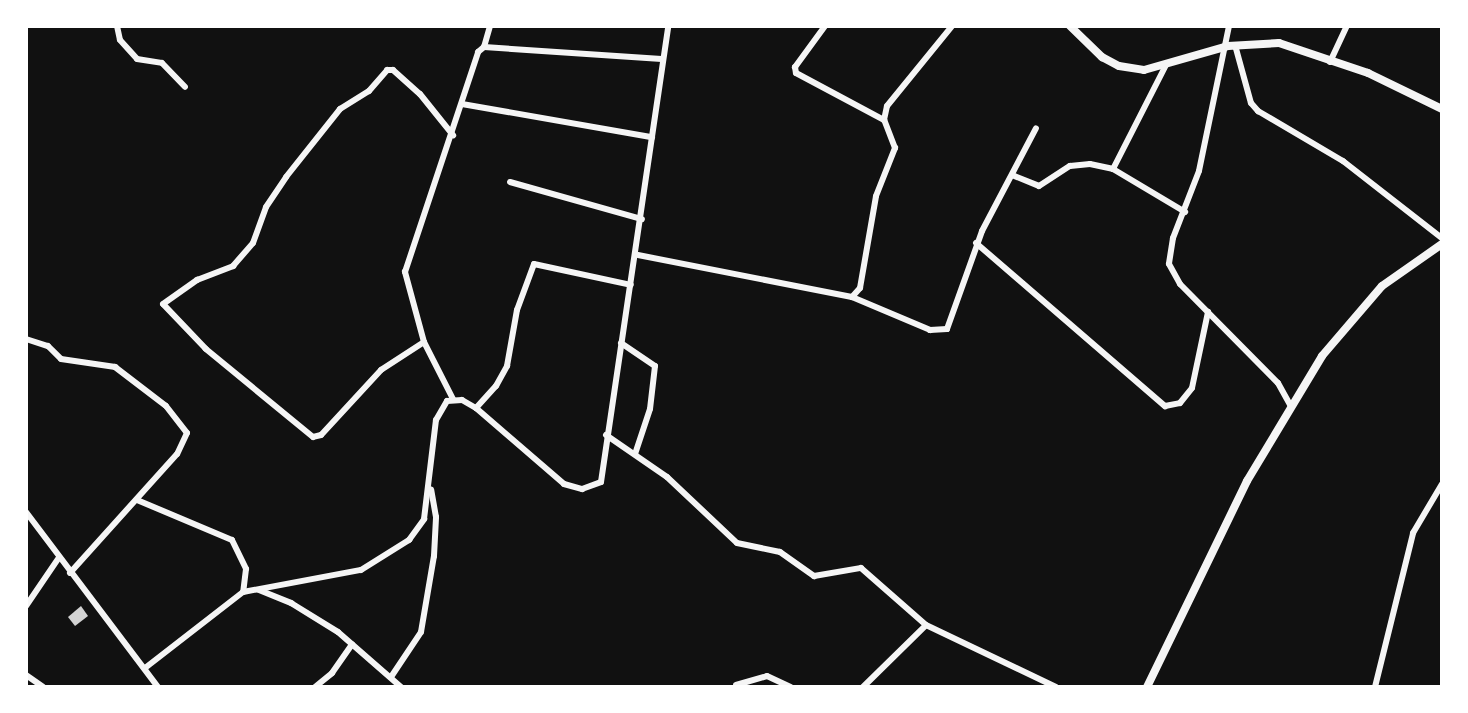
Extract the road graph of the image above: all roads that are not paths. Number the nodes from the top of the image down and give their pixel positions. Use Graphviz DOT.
graph roads {
  1 [pos="117,26"];
  2 [pos="490,26"];
  3 [pos="668,26"];
  4 [pos="825,26"];
  5 [pos="952,26"];
  6 [pos="1070,26"];
  7 [pos="1229,26"];
  8 [pos="1347,26"];
  9 [pos="1231,46"];
  10 [pos="484,47"];
  11 [pos="662,59"];
  12 [pos="1330,62"];
  13 [pos="1166,65"];
  14 [pos="185,87"];
  15 [pos="462,104"];
  16 [pos="1442,109"];
  17 [pos="884,120"];
  18 [pos="1036,128"];
  19 [pos="453,135"];
  20 [pos="652,137"];
  21 [pos="1113,169"];
  22 [pos="1012,175"];
  23 [pos="510,182"];
  24 [pos="1185,212"];
  25 [pos="642,219"];
  26 [pos="1442,238"];
  27 [pos="976,243"];
  28 [pos="1442,244"];
  29 [pos="638,255"];
  30 [pos="631,285"];
  31 [pos="852,297"];
  32 [pos="1208,312"];
  33 [pos="26,339"];
  34 [pos="424,342"];
  35 [pos="621,343"];
  36 [pos="453,399"];
  37 [pos="1291,406"];
  38 [pos="476,408"];
  39 [pos="606,435"];
  40 [pos="635,454"];
  41 [pos="1442,484"];
  42 [pos="430,487"];
  43 [pos="137,500"];
  44 [pos="26,512"];
  45 [pos="58,559"];
  46 [pos="70,573"];
  47 [pos="257,589"];
  48 [pos="243,592"];
  49 [pos="26,606"];
  50 [pos="926,625"];
  51 [pos="352,644"];
  52 [pos="145,668"];
  53 [pos="26,675"];
  54 [pos="391,677"];
  55 [pos="736,685"];
  56 [pos="43,687"];
  57 [pos="158,687"];
  58 [pos="315,687"];
  59 [pos="401,687"];
  60 [pos="792,687"];
  61 [pos="863,687"];
  62 [pos="1056,687"];
  63 [pos="1147,687"];
  64 [pos="1374,687"];
  1 -- 14 [label="street"];
  2 -- 10 [label="street"];
  3 -- 11 [label="street"];
  4 -- 17 [label="street"];
  5 -- 17 [label="street"];
  6 -- 13 [label="street"];
  7 -- 9 [label="street"];
  8 -- 12 [label="street"];
  9 -- 12 [label="street"];
  9 -- 13 [label="street"];
  9 -- 24 [label="street"];
  9 -- 26 [label="street"];
  10 -- 11 [label="street"];
  10 -- 15 [label="street"];
  11 -- 20 [label="street"];
  12 -- 16 [label="street"];
  13 -- 21 [label="street"];
  15 -- 19 [label="street"];
  15 -- 20 [label="street"];
  17 -- 31 [label="street"];
  18 -- 22 [label="street"];
  19 -- 34 [label="street"];
  19 -- 34 [label="street"];
  20 -- 25 [label="street"];
  21 -- 22 [label="street"];
  21 -- 24 [label="street"];
  22 -- 27 [label="street"];
  23 -- 25 [label="street"];
  24 -- 32 [label="street"];
  25 -- 29 [label="street"];
  27 -- 31 [label="street"];
  27 -- 32 [label="street"];
  28 -- 37 [label="street"];
  29 -- 30 [label="street"];
  29 -- 31 [label="street"];
  30 -- 35 [label="street"];
  30 -- 38 [label="street"];
  32 -- 37 [label="street"];
  33 -- 43 [label="street"];
  34 -- 36 [label="street"];
  35 -- 39 [label="street"];
  35 -- 40 [label="street"];
  36 -- 38 [label="street"];
  36 -- 42 [label="street"];
  37 -- 63 [label="street"];
  38 -- 39 [label="street"];
  39 -- 40 [label="street"];
  40 -- 50 [label="street"];
  41 -- 64 [label="street"];
  42 -- 47 [label="street"];
  42 -- 54 [label="street"];
  43 -- 46 [label="street"];
  43 -- 48 [label="street"];
  44 -- 45 [label="street"];
  45 -- 46 [label="street"];
  45 -- 49 [label="street"];
  46 -- 52 [label="street"];
  47 -- 48 [label="street"];
  47 -- 51 [label="street"];
  48 -- 52 [label="street"];
  50 -- 61 [label="street"];
  50 -- 62 [label="street"];
  51 -- 54 [label="street"];
  51 -- 58 [label="street"];
  52 -- 57 [label="street"];
  53 -- 56 [label="street"];
  54 -- 59 [label="street"];
  55 -- 60 [label="street"];
}
